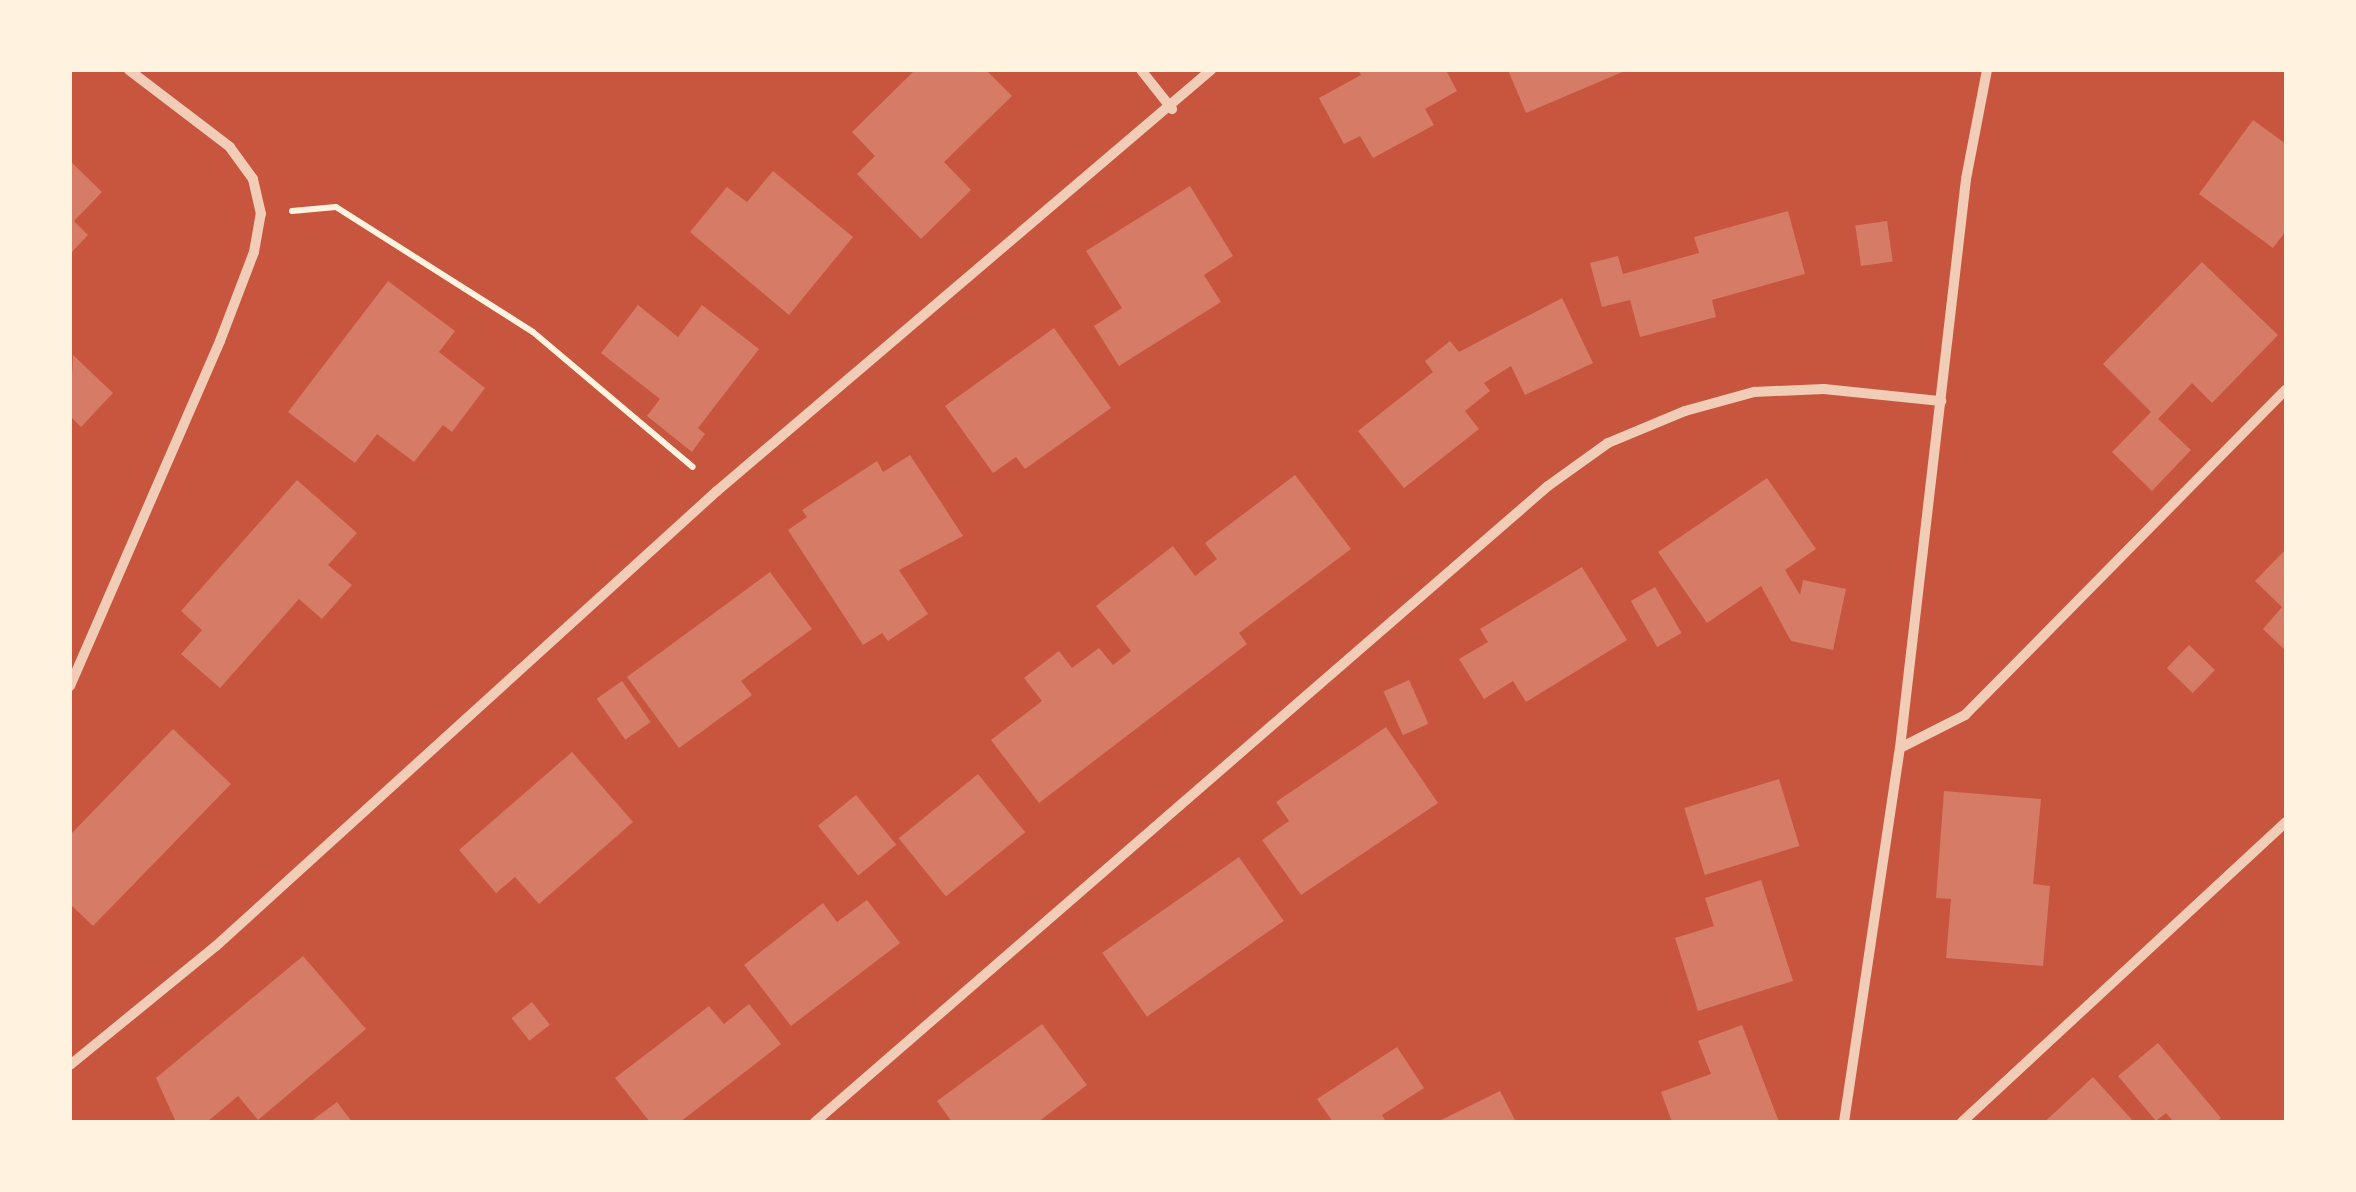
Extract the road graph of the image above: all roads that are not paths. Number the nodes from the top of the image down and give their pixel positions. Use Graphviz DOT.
graph roads {
  1 [pos="129,70"];
  2 [pos="1142,70"];
  3 [pos="1212,70"];
  4 [pos="1987,70"];
  5 [pos="1172,109"];
  6 [pos="2286,390"];
  7 [pos="1941,401"];
  8 [pos="70,686"];
  9 [pos="1900,748"];
  10 [pos="2286,822"];
  11 [pos="70,1065"];
  12 [pos="815,1122"];
  13 [pos="1844,1122"];
  14 [pos="1962,1122"];
  1 -- 8 [label="street"];
  2 -- 5 [label="street"];
  3 -- 5 [label="street"];
  4 -- 7 [label="street"];
  5 -- 11 [label="street"];
  6 -- 9 [label="street"];
  7 -- 9 [label="street"];
  7 -- 12 [label="street"];
  9 -- 13 [label="street"];
  10 -- 14 [label="street"];
}
